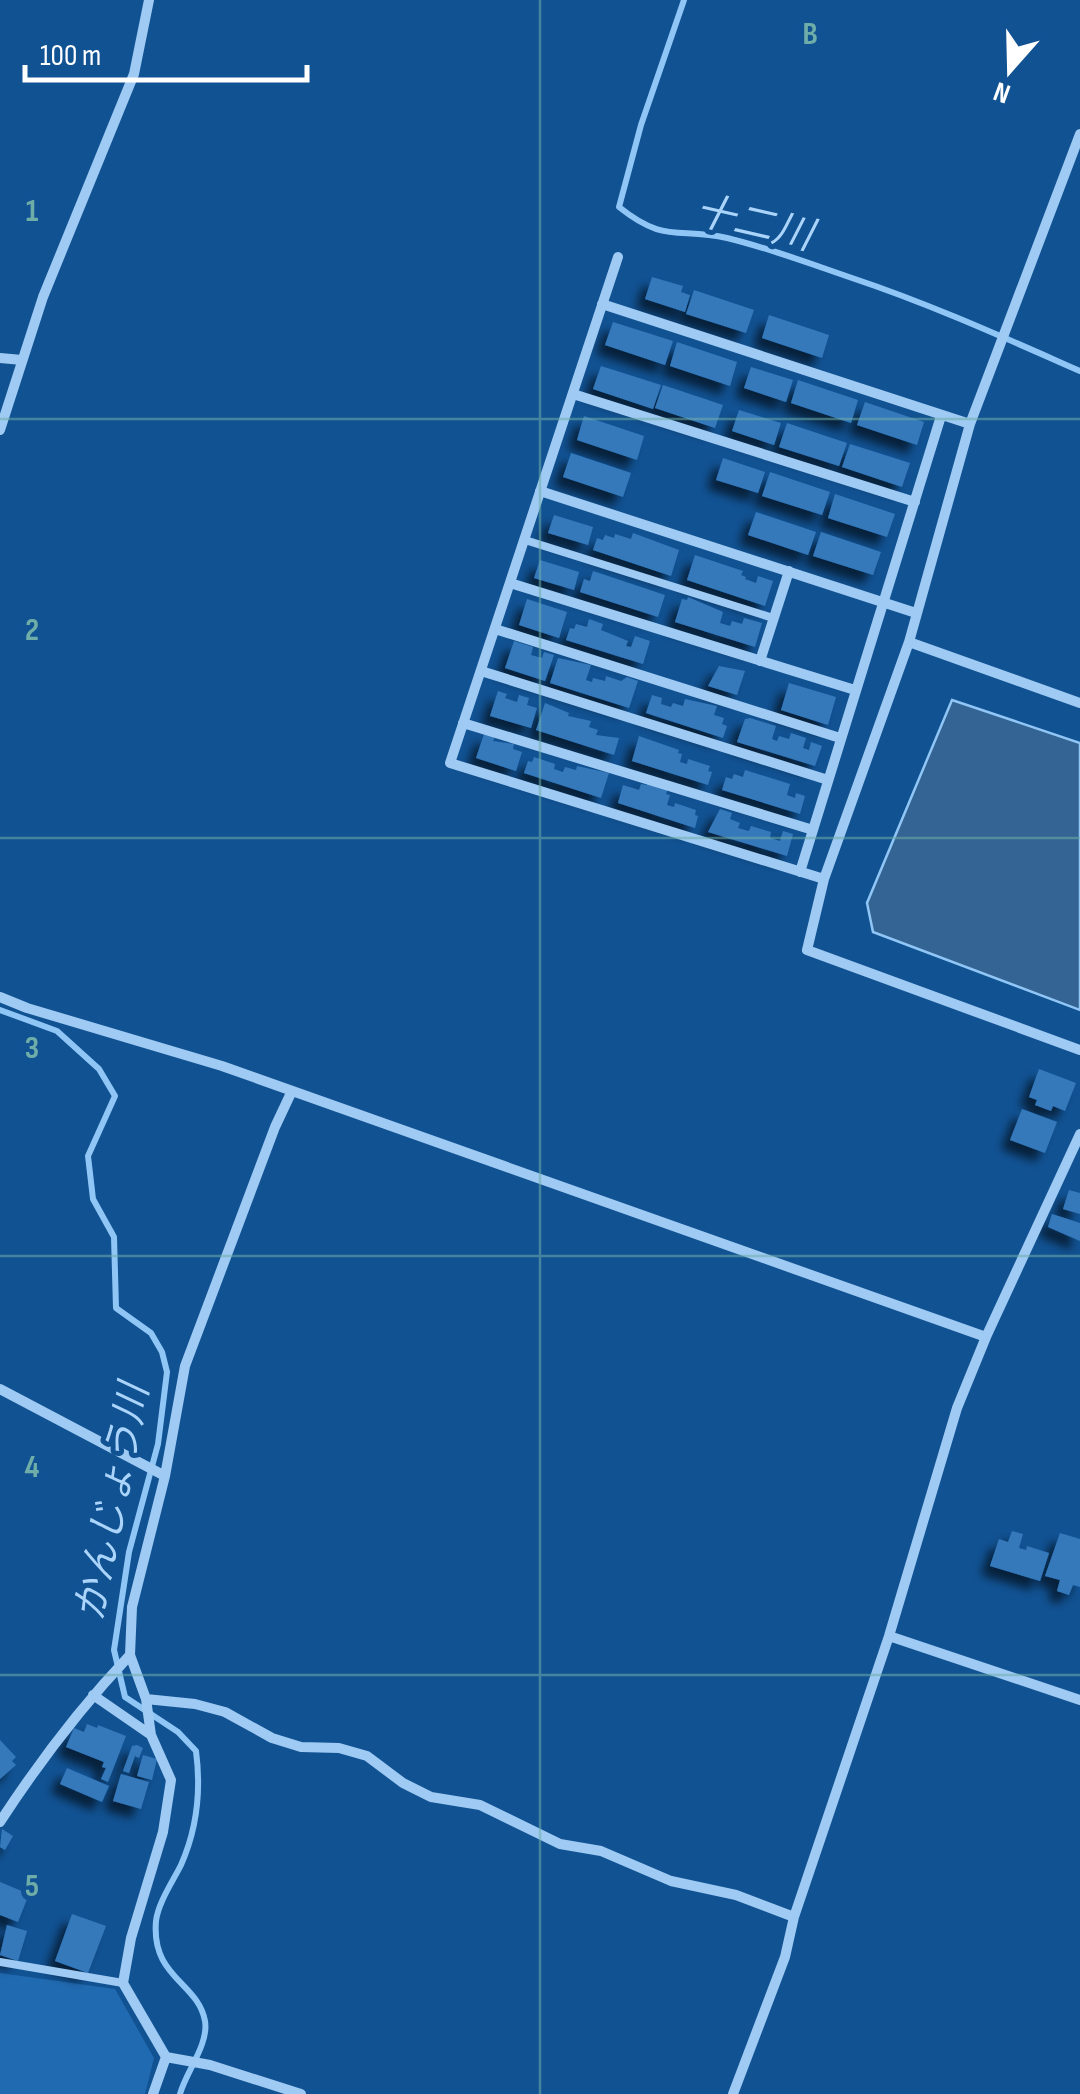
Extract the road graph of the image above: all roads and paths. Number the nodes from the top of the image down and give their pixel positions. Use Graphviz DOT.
graph roads {
  1 [pos="149,0"];
  2 [pos="1080,134"];
  3 [pos="618,257"];
  4 [pos="602,304"];
  5 [pos="0,358"];
  6 [pos="22,360"];
  7 [pos="574,394"];
  8 [pos="941,416"];
  9 [pos="970,424"];
  10 [pos="0,430"];
  11 [pos="540,490"];
  12 [pos="915,502"];
  13 [pos="524,540"];
  14 [pos="788,570"];
  15 [pos="510,583"];
  16 [pos="882,601"];
  17 [pos="916,613"];
  18 [pos="773,618"];
  19 [pos="495,630"];
  20 [pos="910,642"];
  21 [pos="760,661"];
  22 [pos="481,671"];
  23 [pos="855,690"];
  24 [pos="1080,702"];
  25 [pos="464,723"];
  26 [pos="840,738"];
  27 [pos="828,780"];
  28 [pos="812,830"];
  29 [pos="800,872"];
  30 [pos="824,879"];
  31 [pos="0,997"];
  32 [pos="1080,1050"];
  33 [pos="291,1092"];
  34 [pos="1080,1134"];
  35 [pos="986,1337"];
  36 [pos="0,1389"];
  37 [pos="165,1476"];
  38 [pos="890,1636"];
  39 [pos="130,1655"];
  40 [pos="93,1695"];
  41 [pos="146,1699"];
  42 [pos="1080,1700"];
  43 [pos="151,1735"];
  44 [pos="0,1822"];
  45 [pos="794,1917"];
  46 [pos="0,1962"];
  47 [pos="123,1983"];
  48 [pos="166,2057"];
  49 [pos="154,2094"];
  50 [pos="302,2094"];
  51 [pos="733,2094"];
  1 -- 6 [label="street"];
  2 -- 9 [label="street"];
  3 -- 4 [label="street"];
  4 -- 7 [label="street"];
  4 -- 8 [label="street"];
  5 -- 6 [label="street"];
  6 -- 10 [label="street"];
  7 -- 11 [label="street"];
  7 -- 12 [label="street"];
  8 -- 9 [label="street"];
  8 -- 12 [label="street"];
  9 -- 17 [label="street"];
  11 -- 13 [label="street"];
  11 -- 14 [label="street"];
  12 -- 16 [label="street"];
  13 -- 15 [label="street"];
  13 -- 18 [label="lane"];
  14 -- 16 [label="street"];
  14 -- 18 [label="street"];
  15 -- 19 [label="street"];
  15 -- 21 [label="street"];
  16 -- 17 [label="street"];
  16 -- 23 [label="street"];
  17 -- 20 [label="street"];
  18 -- 21 [label="street"];
  19 -- 22 [label="street"];
  19 -- 26 [label="street"];
  20 -- 24 [label="street"];
  20 -- 30 [label="street"];
  21 -- 23 [label="street"];
  22 -- 25 [label="street"];
  22 -- 27 [label="street"];
  23 -- 26 [label="street"];
  25 -- 28 [label="street"];
  25 -- 29 [label="street"];
  26 -- 27 [label="street"];
  27 -- 28 [label="street"];
  28 -- 29 [label="street"];
  29 -- 30 [label="street"];
  30 -- 32 [label="street"];
  31 -- 33 [label="street"];
  33 -- 35 [label="street"];
  33 -- 37 [label="street"];
  34 -- 35 [label="street"];
  35 -- 38 [label="street"];
  36 -- 37 [label="street"];
  37 -- 39 [label="street"];
  38 -- 42 [label="street"];
  38 -- 45 [label="street"];
  39 -- 40 [label="street"];
  39 -- 41 [label="street"];
  40 -- 43 [label="street"];
  40 -- 44 [label="street"];
  41 -- 43 [label="street"];
  41 -- 45 [label="street"];
  43 -- 47 [label="street"];
  45 -- 51 [label="street"];
  46 -- 47 [label="lane"];
  47 -- 48 [label="street"];
  48 -- 49 [label="street"];
  48 -- 50 [label="street"];
}
